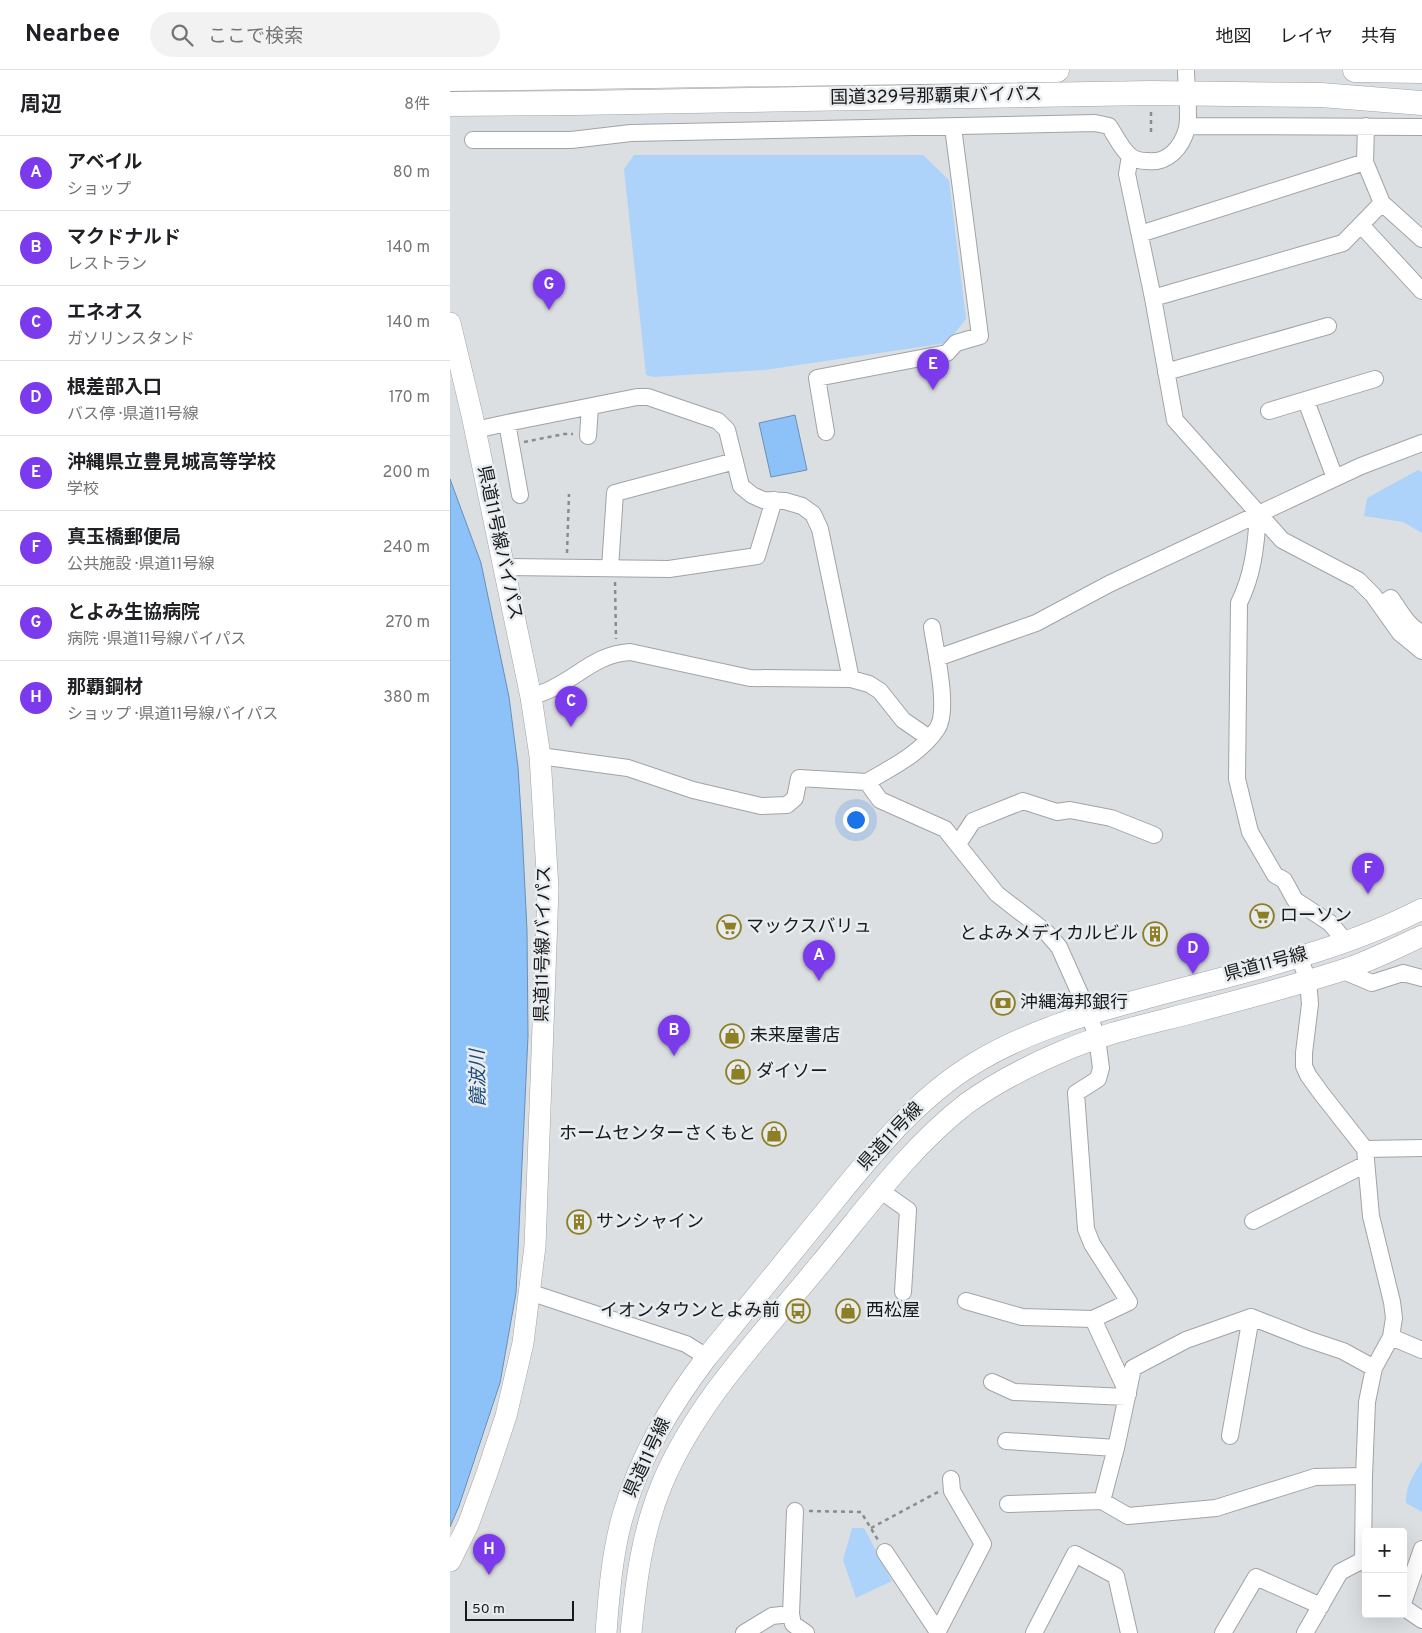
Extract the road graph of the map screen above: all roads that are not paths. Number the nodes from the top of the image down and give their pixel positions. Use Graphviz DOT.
graph roads {
  1 [pos="1057,70"];
  2 [pos="1186,70"];
  3 [pos="1355,70"];
  4 [pos="1422,71"];
  5 [pos="450,79"];
  6 [pos="1186,93"];
  7 [pos="1422,103"];
  8 [pos="450,104"];
  9 [pos="1188,126"];
  10 [pos="1366,126"];
  11 [pos="953,127"];
  12 [pos="1422,127"];
  13 [pos="473,140"];
  14 [pos="1130,156"];
  15 [pos="1365,162"];
  16 [pos="1382,203"];
  17 [pos="1361,225"];
  18 [pos="1140,234"];
  19 [pos="1422,239"];
  20 [pos="1422,291"];
  21 [pos="1153,298"];
  22 [pos="450,323"];
  23 [pos="1328,326"];
  24 [pos="1166,372"];
  25 [pos="1375,379"];
  26 [pos="1306,401"];
  27 [pos="590,407"];
  28 [pos="1269,411"];
  29 [pos="507,423"];
  30 [pos="475,430"];
  31 [pos="826,432"];
  32 [pos="588,436"];
  33 [pos="1422,443"];
  34 [pos="735,461"];
  35 [pos="1335,478"];
  36 [pos="520,495"];
  37 [pos="774,500"];
  38 [pos="1258,514"];
  39 [pos="504,567"];
  40 [pos="612,568"];
  41 [pos="1380,605"];
  42 [pos="932,627"];
  43 [pos="1422,633"];
  44 [pos="1422,651"];
  45 [pos="937,658"];
  46 [pos="851,679"];
  47 [pos="531,697"];
  48 [pos="930,738"];
  49 [pos="540,756"];
  50 [pos="867,782"];
  51 [pos="1154,835"];
  52 [pos="958,844"];
  53 [pos="1422,909"];
  54 [pos="1422,936"];
  55 [pos="1346,942"];
  56 [pos="1299,957"];
  57 [pos="1341,970"];
  58 [pos="1422,978"];
  59 [pos="1308,980"];
  60 [pos="1089,1014"];
  61 [pos="1097,1038"];
  62 [pos="1422,1148"];
  63 [pos="1365,1157"];
  64 [pos="881,1191"];
  65 [pos="1253,1221"];
  66 [pos="529,1292"];
  67 [pos="903,1292"];
  68 [pos="966,1301"];
  69 [pos="1251,1317"];
  70 [pos="1093,1319"];
  71 [pos="1391,1337"];
  72 [pos="1422,1350"];
  73 [pos="707,1357"];
  74 [pos="1374,1368"];
  75 [pos="992,1382"];
  76 [pos="1127,1395"];
  77 [pos="1230,1436"];
  78 [pos="1006,1441"];
  79 [pos="1116,1448"];
  80 [pos="1364,1476"];
  81 [pos="946,1485"];
  82 [pos="1102,1501"];
  83 [pos="1008,1504"];
  84 [pos="795,1511"];
  85 [pos="1364,1528"];
  86 [pos="1422,1549"];
  87 [pos="885,1552"];
  88 [pos="450,1561"];
  89 [pos="1362,1563"];
  90 [pos="1407,1592"];
  91 [pos="1321,1606"];
  92 [pos="1407,1610"];
  93 [pos="791,1614"];
  94 [pos="1422,1620"];
  95 [pos="753,1631"];
  96 [pos="938,1632"];
  97 [pos="606,1633"];
  98 [pos="631,1633"];
  99 [pos="806,1633"];
  100 [pos="1034,1633"];
  101 [pos="1129,1633"];
  102 [pos="1223,1633"];
  103 [pos="1306,1633"];
  1 -- 5 [label="highway, 国道329号那覇東バイパス"];
  2 -- 6 [label="street"];
  3 -- 4 [label="highway"];
  6 -- 7 [label="highway, 国道329号那覇東バイパス"];
  6 -- 8 [label="highway, 国道329号那覇東バイパス"];
  6 -- 9 [label="street"];
  9 -- 10 [label="street"];
  9 -- 14 [label="street"];
  10 -- 12 [label="street"];
  10 -- 15 [label="street"];
  11 -- 13 [label="street"];
  11 -- 14 [label="street"];
  11 -- 31 [label="street"];
  14 -- 18 [label="street"];
  15 -- 16 [label="street"];
  15 -- 18 [label="street"];
  16 -- 17 [label="street"];
  16 -- 19 [label="street"];
  17 -- 20 [label="street"];
  17 -- 21 [label="street"];
  18 -- 21 [label="street"];
  21 -- 24 [label="street"];
  22 -- 30 [label="main road, 県道11号線バイパス"];
  23 -- 24 [label="street"];
  24 -- 38 [label="street"];
  25 -- 26 [label="street"];
  26 -- 28 [label="street"];
  26 -- 35 [label="street"];
  27 -- 29 [label="street"];
  27 -- 32 [label="street"];
  27 -- 34 [label="street"];
  29 -- 30 [label="street"];
  29 -- 36 [label="street"];
  30 -- 39 [label="main road, 県道11号線バイパス"];
  33 -- 35 [label="street"];
  34 -- 37 [label="street"];
  34 -- 40 [label="street"];
  35 -- 38 [label="street"];
  37 -- 40 [label="street"];
  37 -- 46 [label="street"];
  38 -- 41 [label="street"];
  38 -- 45 [label="street"];
  38 -- 55 [label="street"];
  39 -- 40 [label="street"];
  39 -- 47 [label="main road, 県道11号線バイパス"];
  41 -- 43 [label="street"];
  41 -- 44 [label="street"];
  42 -- 45 [label="street"];
  45 -- 48 [label="street"];
  46 -- 47 [label="street"];
  46 -- 48 [label="street"];
  47 -- 49 [label="main road, 県道11号線バイパス"];
  48 -- 50 [label="street"];
  49 -- 50 [label="street"];
  49 -- 66 [label="main road, 県道11号線バイパス"];
  50 -- 52 [label="street"];
  51 -- 52 [label="street"];
  52 -- 60 [label="street"];
  53 -- 55 [label="main road, 県道11号線"];
  54 -- 57 [label="main road, 県道11号線"];
  55 -- 56 [label="main road, 県道11号線"];
  56 -- 59 [label="street"];
  56 -- 60 [label="main road, 県道11号線"];
  57 -- 58 [label="street"];
  57 -- 59 [label="main road, 県道11号線"];
  59 -- 61 [label="main road, 県道11号線"];
  59 -- 63 [label="street"];
  60 -- 61 [label="street"];
  60 -- 73 [label="main road, 県道11号線"];
  61 -- 64 [label="main road, 県道11号線"];
  61 -- 70 [label="street"];
  62 -- 63 [label="street"];
  63 -- 65 [label="street"];
  63 -- 71 [label="street"];
  64 -- 67 [label="street"];
  64 -- 98 [label="main road, 県道11号線"];
  66 -- 73 [label="street"];
  66 -- 88 [label="main road, 県道11号線バイパス"];
  68 -- 70 [label="street"];
  69 -- 74 [label="street"];
  69 -- 76 [label="street"];
  69 -- 77 [label="street"];
  70 -- 76 [label="street"];
  71 -- 72 [label="street"];
  71 -- 74 [label="street"];
  73 -- 97 [label="main road, 県道11号線"];
  74 -- 80 [label="street"];
  75 -- 76 [label="street"];
  76 -- 79 [label="street"];
  78 -- 79 [label="street"];
  79 -- 82 [label="street"];
  80 -- 82 [label="street"];
  80 -- 85 [label="street"];
  81 -- 96 [label="street"];
  82 -- 83 [label="street"];
  84 -- 93 [label="street"];
  86 -- 90 [label="street"];
  87 -- 96 [label="street"];
  89 -- 91 [label="street"];
  91 -- 102 [label="street"];
  91 -- 103 [label="street"];
  92 -- 94 [label="street"];
  93 -- 95 [label="street"];
  93 -- 99 [label="street"];
  100 -- 101 [label="street"];
}
